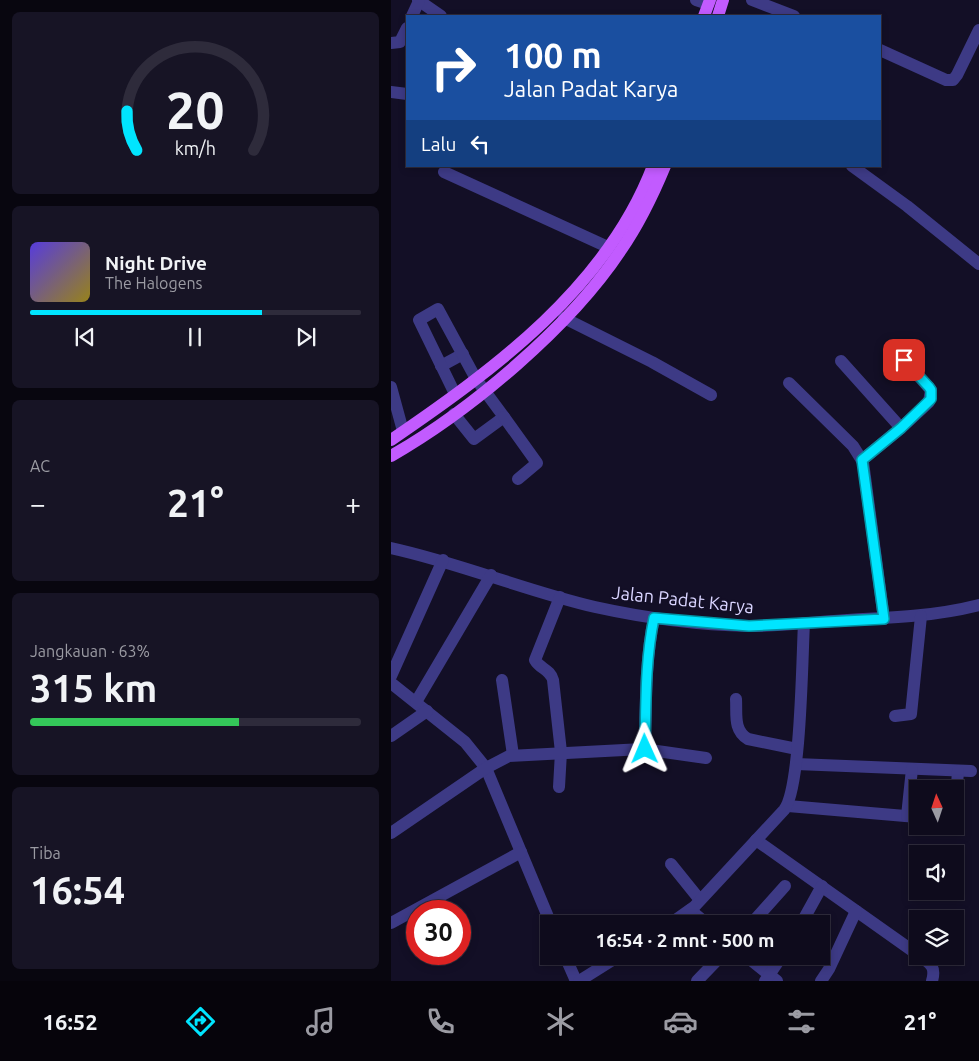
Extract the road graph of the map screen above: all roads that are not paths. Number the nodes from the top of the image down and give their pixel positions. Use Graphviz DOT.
graph roads {
  1 [pos="419,0"];
  2 [pos="723,0"];
  3 [pos="753,0"];
  4 [pos="412,15"];
  5 [pos="440,15"];
  6 [pos="718,15"];
  7 [pos="791,15"];
  8 [pos="406,30"];
  9 [pos="979,30"];
  10 [pos="391,43"];
  11 [pos="881,50"];
  12 [pos="391,92"];
  13 [pos="406,94"];
  14 [pos="653,167"];
  15 [pos="665,167"];
  16 [pos="853,167"];
  17 [pos="444,172"];
  18 [pos="610,248"];
  19 [pos="979,264"];
  20 [pos="564,318"];
  21 [pos="892,346"];
  22 [pos="463,354"];
  23 [pos="841,361"];
  24 [pos="441,366"];
  25 [pos="476,379"];
  26 [pos="789,383"];
  27 [pos="391,387"];
  28 [pos="486,392"];
  29 [pos="455,394"];
  30 [pos="711,395"];
  31 [pos="454,414"];
  32 [pos="504,417"];
  33 [pos="901,428"];
  34 [pos="403,431"];
  35 [pos="391,440"];
  36 [pos="391,456"];
  37 [pos="862,460"];
  38 [pos="518,479"];
  39 [pos="391,548"];
  40 [pos="443,560"];
  41 [pos="491,575"];
  42 [pos="560,598"];
  43 [pos="979,605"];
  44 [pos="921,616"];
  45 [pos="654,618"];
  46 [pos="884,619"];
  47 [pos="804,623"];
  48 [pos="391,676"];
  49 [pos="502,680"];
  50 [pos="391,682"];
  51 [pos="737,699"];
  52 [pos="416,702"];
  53 [pos="427,711"];
  54 [pos="895,716"];
  55 [pos="391,736"];
  56 [pos="645,749"];
  57 [pos="797,749"];
  58 [pos="561,752"];
  59 [pos="513,755"];
  60 [pos="706,758"];
  61 [pos="796,764"];
  62 [pos="486,768"];
  63 [pos="912,769"];
  64 [pos="912,780"];
  65 [pos="962,780"];
  66 [pos="559,787"];
  67 [pos="788,806"];
  68 [pos="909,816"];
  69 [pos="391,833"];
  70 [pos="756,840"];
  71 [pos="521,852"];
  72 [pos="671,864"];
  73 [pos="785,886"];
  74 [pos="822,886"];
  75 [pos="700,900"];
  76 [pos="690,910"];
  77 [pos="856,910"];
  78 [pos="547,915"];
  79 [pos="683,915"];
  80 [pos="696,915"];
  81 [pos="759,915"];
  82 [pos="806,915"];
  83 [pos="391,923"];
  84 [pos="909,948"];
  85 [pos="569,965"];
  86 [pos="604,965"];
  87 [pos="712,965"];
  88 [pos="755,965"];
  89 [pos="777,965"];
  90 [pos="932,965"];
  91 [pos="770,979"];
  92 [pos="577,981"];
  93 [pos="697,981"];
  94 [pos="821,981"];
  95 [pos="933,981"];
  1 -- 4 [label="street"];
  1 -- 5 [label="street"];
  2 -- 6 [label="main road"];
  3 -- 7 [label="street"];
  8 -- 10 [label="street"];
  9 -- 11 [label="street"];
  12 -- 13 [label="street"];
  14 -- 18 [label="main road"];
  15 -- 20 [label="main road"];
  16 -- 19 [label="street"];
  17 -- 18 [label="street"];
  18 -- 25 [label="main road"];
  20 -- 28 [label="main road"];
  20 -- 30 [label="street"];
  21 -- 33 [label="street"];
  22 -- 24 [label="street"];
  22 -- 24 [label="street"];
  22 -- 25 [label="street"];
  23 -- 33 [label="street"];
  24 -- 29 [label="street"];
  25 -- 28 [label="street"];
  25 -- 29 [label="main road"];
  26 -- 37 [label="street"];
  27 -- 34 [label="street"];
  28 -- 31 [label="main road"];
  28 -- 32 [label="street"];
  29 -- 34 [label="main road"];
  31 -- 32 [label="street"];
  31 -- 36 [label="main road"];
  32 -- 38 [label="street"];
  33 -- 37 [label="street"];
  34 -- 35 [label="main road"];
  37 -- 46 [label="street"];
  39 -- 40 [label="street, Jalan Padat Karya"];
  40 -- 41 [label="street, Jalan Padat Karya"];
  40 -- 48 [label="street"];
  41 -- 42 [label="street, Jalan Padat Karya"];
  41 -- 52 [label="street"];
  42 -- 45 [label="street, Jalan Padat Karya"];
  42 -- 58 [label="street"];
  43 -- 44 [label="street, Jalan Padat Karya"];
  44 -- 46 [label="street, Jalan Padat Karya"];
  44 -- 54 [label="street"];
  45 -- 47 [label="street, Jalan Padat Karya"];
  45 -- 56 [label="street"];
  46 -- 47 [label="street, Jalan Padat Karya"];
  47 -- 57 [label="street"];
  49 -- 59 [label="street"];
  50 -- 52 [label="street"];
  51 -- 57 [label="street"];
  52 -- 53 [label="street"];
  53 -- 55 [label="street"];
  53 -- 62 [label="street"];
  56 -- 58 [label="street"];
  56 -- 60 [label="street"];
  57 -- 61 [label="street"];
  58 -- 59 [label="street"];
  58 -- 66 [label="street"];
  59 -- 62 [label="street"];
  61 -- 63 [label="street"];
  61 -- 67 [label="street"];
  62 -- 69 [label="street"];
  62 -- 71 [label="street"];
  63 -- 64 [label="street"];
  63 -- 65 [label="street"];
  67 -- 68 [label="street"];
  67 -- 70 [label="street"];
  70 -- 74 [label="street"];
  70 -- 75 [label="street"];
  71 -- 78 [label="street"];
  71 -- 83 [label="street"];
  72 -- 75 [label="street"];
  73 -- 81 [label="street"];
  74 -- 77 [label="street"];
  74 -- 82 [label="street"];
  75 -- 76 [label="street"];
  76 -- 79 [label="street"];
  76 -- 80 [label="street"];
  77 -- 84 [label="street"];
  77 -- 94 [label="street"];
  85 -- 92 [label="street"];
  86 -- 92 [label="street"];
  87 -- 93 [label="street"];
  88 -- 91 [label="street"];
  89 -- 91 [label="street"];
  90 -- 95 [label="street"];
}
